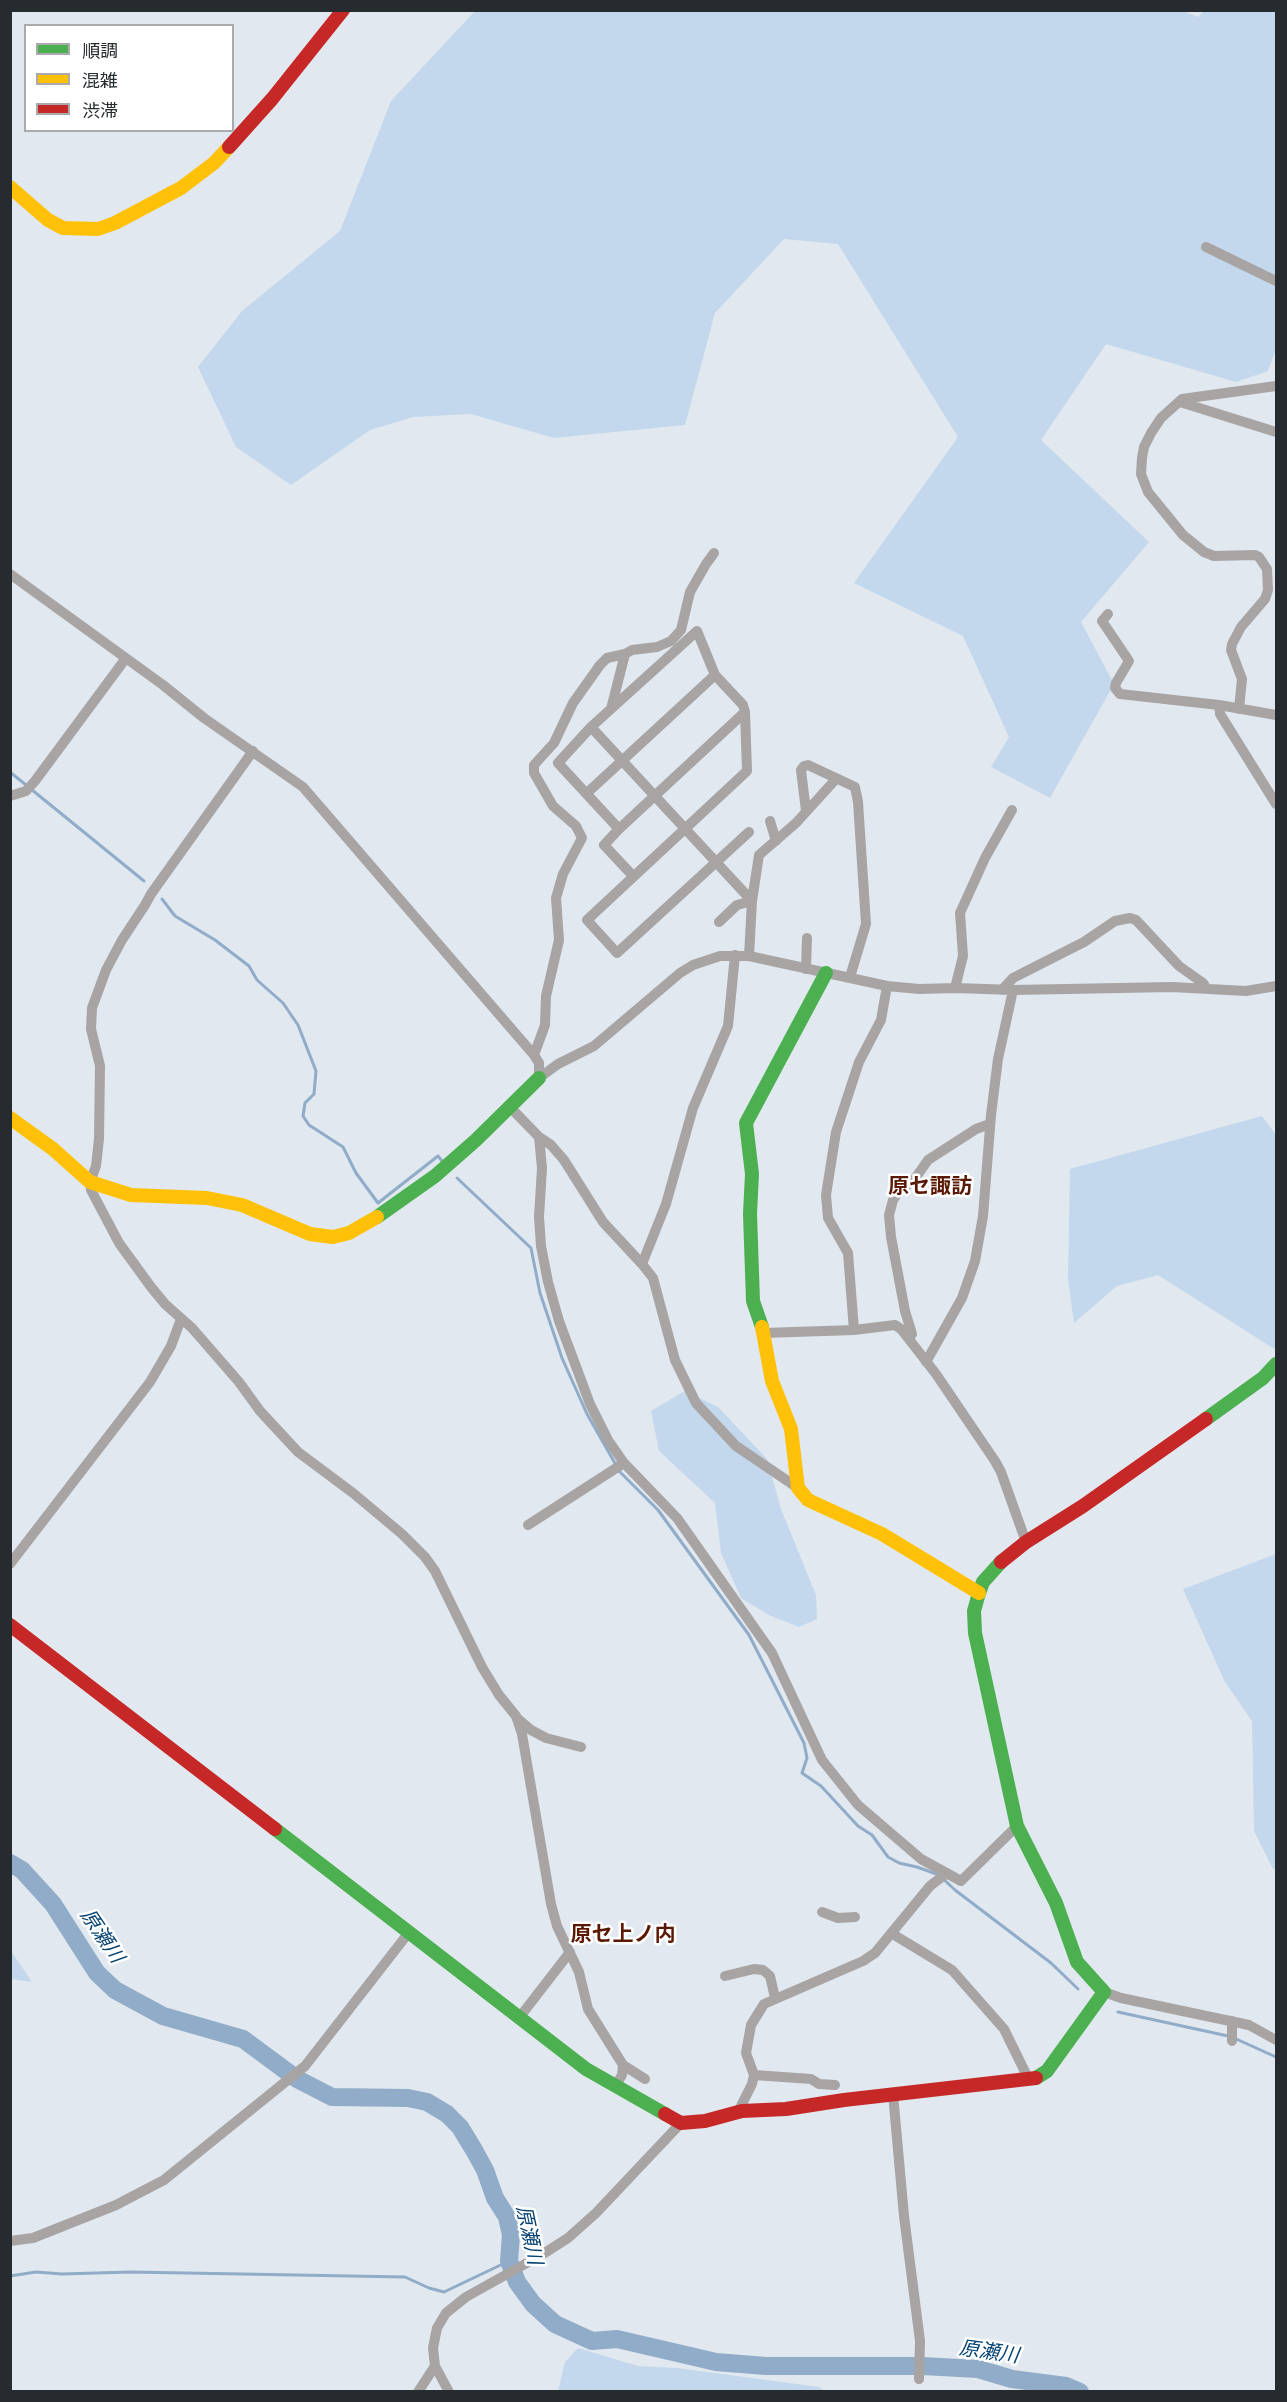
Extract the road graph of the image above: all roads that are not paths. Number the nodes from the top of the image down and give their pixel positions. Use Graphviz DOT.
graph roads {
  1 [pos="344,10"];
  2 [pos="10,188"];
  3 [pos="1206,247"];
  4 [pos="1276,281"];
  5 [pos="1276,386"];
  6 [pos="1180,402"];
  7 [pos="1276,432"];
  8 [pos="714,554"];
  9 [pos="10,574"];
  10 [pos="1108,614"];
  11 [pos="625,654"];
  12 [pos="126,658"];
  13 [pos="715,675"];
  14 [pos="1219,705"];
  15 [pos="1239,708"];
  16 [pos="611,709"];
  17 [pos="745,712"];
  18 [pos="1276,715"];
  19 [pos="591,728"];
  20 [pos="253,751"];
  21 [pos="623,760"];
  22 [pos="836,779"];
  23 [pos="587,793"];
  24 [pos="655,795"];
  25 [pos="10,796"];
  26 [pos="1276,804"];
  27 [pos="1012,810"];
  28 [pos="806,811"];
  29 [pos="770,821"];
  30 [pos="619,829"];
  31 [pos="685,829"];
  32 [pos="749,832"];
  33 [pos="776,841"];
  34 [pos="717,863"];
  35 [pos="633,876"];
  36 [pos="752,901"];
  37 [pos="719,922"];
  38 [pos="807,938"];
  39 [pos="735,956"];
  40 [pos="749,956"];
  41 [pos="806,969"];
  42 [pos="826,973"];
  43 [pos="850,977"];
  44 [pos="887,986"];
  45 [pos="1276,986"];
  46 [pos="955,988"];
  47 [pos="1207,989"];
  48 [pos="1007,990"];
  49 [pos="534,1055"];
  50 [pos="539,1078"];
  51 [pos="510,1107"];
  52 [pos="10,1118"];
  53 [pos="990,1124"];
  54 [pos="539,1137"];
  55 [pos="90,1182"];
  56 [pos="642,1264"];
  57 [pos="181,1319"];
  58 [pos="854,1330"];
  59 [pos="764,1333"];
  60 [pos="909,1338"];
  61 [pos="926,1362"];
  62 [pos="1276,1364"];
  63 [pos="619,1467"];
  64 [pos="798,1488"];
  65 [pos="528,1525"];
  66 [pos="1026,1542"];
  67 [pos="10,1564"];
  68 [pos="979,1593"];
  69 [pos="10,1625"];
  70 [pos="517,1718"];
  71 [pos="581,1747"];
  72 [pos="1017,1826"];
  73 [pos="947,1873"];
  74 [pos="822,1911"];
  75 [pos="855,1917"];
  76 [pos="410,1931"];
  77 [pos="891,1933"];
  78 [pos="570,1952"];
  79 [pos="725,1976"];
  80 [pos="1104,1992"];
  81 [pos="775,1998"];
  82 [pos="519,2018"];
  83 [pos="1233,2025"];
  84 [pos="1276,2040"];
  85 [pos="1232,2041"];
  86 [pos="623,2065"];
  87 [pos="754,2075"];
  88 [pos="645,2079"];
  89 [pos="1029,2080"];
  90 [pos="819,2084"];
  91 [pos="616,2085"];
  92 [pos="836,2085"];
  93 [pos="893,2094"];
  94 [pos="819,2103"];
  95 [pos="738,2112"];
  96 [pos="681,2123"];
  97 [pos="10,2241"];
  98 [pos="435,2366"];
  99 [pos="919,2379"];
  100 [pos="418,2391"];
  101 [pos="449,2391"];
  1 -- 2 [label="street"];
  3 -- 4 [label="street"];
  5 -- 6 [label="street"];
  6 -- 7 [label="street"];
  6 -- 15 [label="street"];
  8 -- 11 [label="street"];
  9 -- 12 [label="street"];
  10 -- 14 [label="street"];
  11 -- 16 [label="street"];
  11 -- 49 [label="street"];
  12 -- 20 [label="street"];
  12 -- 25 [label="street"];
  13 -- 16 [label="street"];
  13 -- 17 [label="street"];
  13 -- 21 [label="street"];
  14 -- 15 [label="street"];
  14 -- 26 [label="street"];
  15 -- 18 [label="street"];
  16 -- 19 [label="street"];
  17 -- 24 [label="street"];
  17 -- 31 [label="street"];
  19 -- 21 [label="street"];
  19 -- 23 [label="street"];
  20 -- 49 [label="street"];
  20 -- 55 [label="street"];
  21 -- 23 [label="street"];
  21 -- 24 [label="street"];
  22 -- 28 [label="street"];
  22 -- 28 [label="street"];
  22 -- 43 [label="street"];
  23 -- 30 [label="street"];
  24 -- 30 [label="street"];
  24 -- 31 [label="street"];
  27 -- 46 [label="street"];
  28 -- 33 [label="street"];
  29 -- 33 [label="street"];
  30 -- 35 [label="street"];
  31 -- 34 [label="street"];
  31 -- 35 [label="street"];
  32 -- 34 [label="street"];
  33 -- 36 [label="street"];
  34 -- 35 [label="street"];
  34 -- 36 [label="street"];
  36 -- 37 [label="street"];
  36 -- 40 [label="street"];
  38 -- 41 [label="street"];
  39 -- 40 [label="street"];
  39 -- 50 [label="street"];
  39 -- 56 [label="street"];
  40 -- 41 [label="street"];
  41 -- 42 [label="street"];
  42 -- 43 [label="street"];
  42 -- 59 [label="street"];
  43 -- 44 [label="street"];
  44 -- 46 [label="street"];
  44 -- 58 [label="street"];
  45 -- 47 [label="street"];
  46 -- 48 [label="street"];
  47 -- 48 [label="street"];
  47 -- 48 [label="street"];
  48 -- 53 [label="street"];
  49 -- 50 [label="street"];
  50 -- 51 [label="street"];
  51 -- 54 [label="street"];
  51 -- 55 [label="street"];
  52 -- 55 [label="street"];
  53 -- 60 [label="street"];
  53 -- 61 [label="street"];
  54 -- 56 [label="street"];
  54 -- 63 [label="street"];
  55 -- 57 [label="street"];
  56 -- 64 [label="street"];
  57 -- 67 [label="street"];
  57 -- 70 [label="street"];
  58 -- 59 [label="street"];
  58 -- 60 [label="street"];
  59 -- 64 [label="street"];
  60 -- 61 [label="street"];
  61 -- 66 [label="street"];
  62 -- 66 [label="street"];
  63 -- 65 [label="street"];
  63 -- 73 [label="street"];
  64 -- 68 [label="street"];
  66 -- 68 [label="street"];
  68 -- 72 [label="street"];
  69 -- 76 [label="street"];
  70 -- 71 [label="street"];
  70 -- 78 [label="street"];
  72 -- 73 [label="street"];
  72 -- 80 [label="street"];
  73 -- 77 [label="street"];
  74 -- 75 [label="street"];
  76 -- 82 [label="street"];
  76 -- 97 [label="street"];
  77 -- 81 [label="street"];
  77 -- 89 [label="street"];
  78 -- 82 [label="street"];
  78 -- 86 [label="street"];
  79 -- 81 [label="street"];
  80 -- 83 [label="street"];
  80 -- 89 [label="street"];
  81 -- 87 [label="street"];
  82 -- 91 [label="street"];
  83 -- 84 [label="street"];
  83 -- 85 [label="street"];
  86 -- 88 [label="street"];
  86 -- 91 [label="street"];
  87 -- 90 [label="street"];
  87 -- 95 [label="street"];
  89 -- 93 [label="street"];
  90 -- 92 [label="street"];
  90 -- 94 [label="street"];
  91 -- 96 [label="street"];
  93 -- 94 [label="street"];
  93 -- 99 [label="street"];
  94 -- 95 [label="street"];
  95 -- 96 [label="street"];
  96 -- 98 [label="street"];
  98 -- 100 [label="street"];
  98 -- 101 [label="street"];
}
